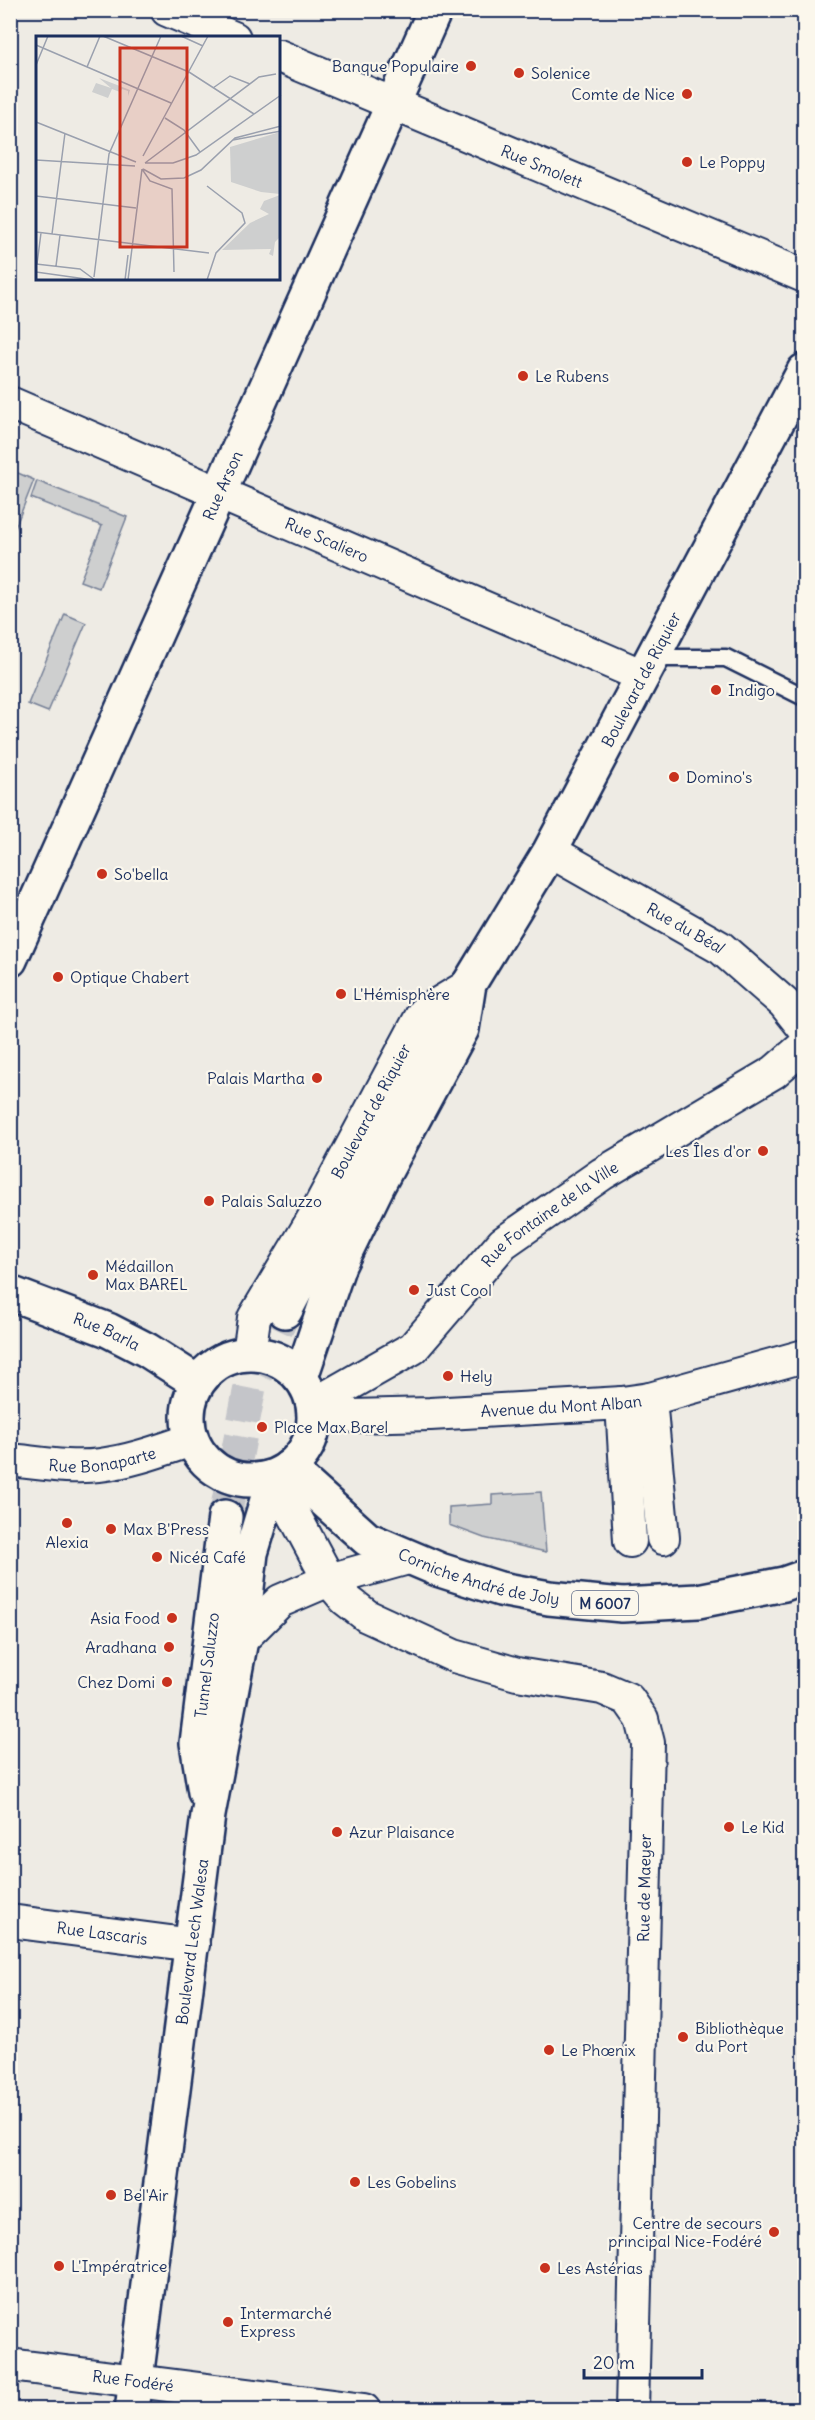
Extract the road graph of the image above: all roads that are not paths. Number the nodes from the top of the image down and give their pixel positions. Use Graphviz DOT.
graph roads {
  1 [pos="167,10"];
  2 [pos="435,10"];
  3 [pos="229,36"];
  4 [pos="280,56"];
  5 [pos="394,104"];
  6 [pos="804,276"];
  7 [pos="804,371"];
  8 [pos="10,403"];
  9 [pos="220,492"];
  10 [pos="648,667"];
  11 [pos="804,697"];
  12 [pos="549,851"];
  13 [pos="10,960"];
  14 [pos="470,984"];
  15 [pos="804,1028"];
  16 [pos="804,1046"];
  17 [pos="10,1293"];
  18 [pos="285,1311"];
  19 [pos="249,1354"];
  20 [pos="804,1356"];
  21 [pos="197,1382"];
  22 [pos="307,1391"];
  23 [pos="636,1401"];
  24 [pos="191,1440"];
  25 [pos="10,1460"];
  26 [pos="281,1472"];
  27 [pos="225,1517"];
  28 [pos="663,1538"];
  29 [pos="630,1541"];
  30 [pos="408,1558"];
  31 [pos="804,1576"];
  32 [pos="329,1580"];
  33 [pos="241,1640"];
  34 [pos="208,1815"];
  35 [pos="10,1921"];
  36 [pos="193,1945"];
  37 [pos="10,2365"];
  38 [pos="134,2395"];
  39 [pos="364,2409"];
  40 [pos="632,2409"];
  1 -- 3 [label="street"];
  2 -- 5 [label="main road, Rue Arson"];
  4 -- 5 [label="street, Rue Smolett"];
  5 -- 6 [label="street, Rue Smolett"];
  5 -- 9 [label="main road, Rue Arson"];
  7 -- 10 [label="main road, Boulevard de Riquier"];
  8 -- 9 [label="street, Rue Scaliero"];
  9 -- 10 [label="street, Rue Scaliero"];
  9 -- 13 [label="main road, Rue Arson"];
  10 -- 11 [label="lane"];
  10 -- 12 [label="main road, Boulevard de Riquier"];
  12 -- 14 [label="main road, Boulevard de Riquier"];
  12 -- 15 [label="street, Rue du Béal"];
  14 -- 18 [label="main road, Boulevard de Riquier"];
  14 -- 19 [label="street, Boulevard de Riquier"];
  14 -- 22 [label="main road, Boulevard de Riquier"];
  16 -- 22 [label="street, Rue Fontaine de la Ville"];
  17 -- 21 [label="main road, Rue Barla"];
  19 -- 21 [label="main road"];
  19 -- 22 [label="main road"];
  20 -- 23 [label="street, Avenue du Mont Alban"];
  21 -- 24 [label="main road"];
  22 -- 23 [label="street, Avenue du Mont Alban"];
  22 -- 26 [label="main road"];
  23 -- 28 [label="street"];
  23 -- 29 [label="street"];
  24 -- 25 [label="street, Rue Bonaparte"];
  24 -- 26 [label="main road"];
  26 -- 30 [label="main road, Corniche André de Joly / M 6007"];
  26 -- 32 [label="street, Rue de Maeyer"];
  26 -- 33 [label="main road, Boulevard Lech Walesa"];
  27 -- 34 [label="main road, Tunnel Saluzzo"];
  30 -- 31 [label="main road, Corniche André de Joly / M 6007"];
  30 -- 32 [label="street"];
  32 -- 33 [label="street"];
  32 -- 40 [label="street, Rue de Maeyer"];
  33 -- 34 [label="main road, Boulevard Lech Walesa"];
  34 -- 36 [label="main road, Boulevard Lech Walesa"];
  35 -- 36 [label="street, Rue Lascaris"];
  36 -- 38 [label="main road, Boulevard Lech Walesa"];
  37 -- 38 [label="street, Rue Fodéré"];
  38 -- 39 [label="street, Rue Fodéré"];
}
